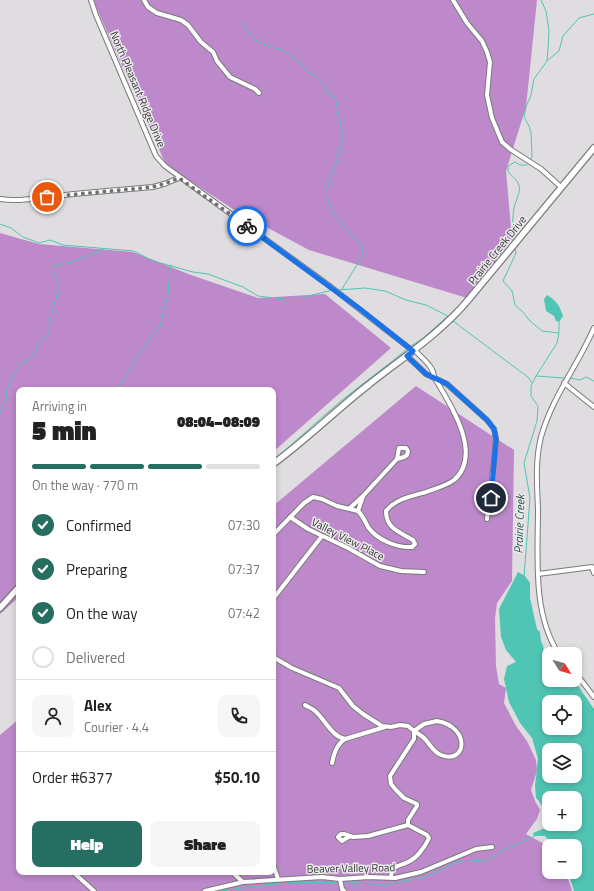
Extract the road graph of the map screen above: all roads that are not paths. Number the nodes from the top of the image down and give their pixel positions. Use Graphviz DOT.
graph roads {
  1 [pos="92,0"];
  2 [pos="144,0"];
  3 [pos="453,0"];
  4 [pos="259,93"];
  5 [pos="594,148"];
  6 [pos="179,178"];
  7 [pos="561,187"];
  8 [pos="0,199"];
  9 [pos="594,328"];
  10 [pos="593,334"];
  11 [pos="414,350"];
  12 [pos="407,356"];
  13 [pos="434,377"];
  14 [pos="564,383"];
  15 [pos="594,407"];
  16 [pos="397,459"];
  17 [pos="276,462"];
  18 [pos="363,496"];
  19 [pos="350,508"];
  20 [pos="358,511"];
  21 [pos="290,517"];
  22 [pos="487,519"];
  23 [pos="276,532"];
  24 [pos="322,536"];
  25 [pos="424,572"];
  26 [pos="594,573"];
  27 [pos="538,574"];
  28 [pos="16,590"];
  29 [pos="276,595"];
  30 [pos="0,608"];
  31 [pos="554,647"];
  32 [pos="276,659"];
  33 [pos="582,681"];
  34 [pos="594,697"];
  35 [pos="305,705"];
  36 [pos="387,726"];
  37 [pos="414,731"];
  38 [pos="345,739"];
  39 [pos="332,763"];
  40 [pos="408,825"];
  41 [pos="350,836"];
  42 [pos="492,847"];
  43 [pos="276,873"];
  44 [pos="76,875"];
  45 [pos="236,875"];
  46 [pos="391,877"];
  47 [pos="278,879"];
  48 [pos="340,879"];
  49 [pos="244,882"];
  50 [pos="94,891"];
  51 [pos="205,891"];
  52 [pos="344,891"];
  1 -- 6 [label="street, North Pleasant Ridge Drive"];
  2 -- 4 [label="street"];
  3 -- 7 [label="street"];
  5 -- 7 [label="main road, Prairie Creek Drive"];
  6 -- 8 [label="street"];
  6 -- 11 [label="street, North Pleasant Ridge Drive"];
  7 -- 11 [label="main road, Prairie Creek Drive"];
  9 -- 10 [label="street"];
  10 -- 14 [label="street"];
  11 -- 12 [label="main road, Prairie Creek Drive"];
  11 -- 13 [label="street, North Pleasant Ridge Drive"];
  12 -- 13 [label="street"];
  12 -- 17 [label="main road, Prairie Creek Drive"];
  13 -- 20 [label="street, North Pleasant Ridge Drive"];
  13 -- 22 [label="street"];
  14 -- 15 [label="street"];
  14 -- 27 [label="street"];
  16 -- 18 [label="street"];
  18 -- 19 [label="street"];
  18 -- 20 [label="street"];
  19 -- 20 [label="street"];
  19 -- 21 [label="street"];
  21 -- 23 [label="street"];
  21 -- 24 [label="street, Valley View Place"];
  24 -- 25 [label="street, Valley View Place"];
  24 -- 29 [label="street"];
  26 -- 27 [label="street"];
  27 -- 31 [label="street"];
  28 -- 30 [label="main road"];
  32 -- 36 [label="street"];
  33 -- 34 [label="street"];
  35 -- 38 [label="street"];
  36 -- 37 [label="street"];
  36 -- 38 [label="street"];
  37 -- 37 [label="street"];
  37 -- 40 [label="street"];
  38 -- 39 [label="street"];
  40 -- 41 [label="street"];
  40 -- 46 [label="street"];
  42 -- 46 [label="street, Beaver Valley Road"];
  43 -- 47 [label="street"];
  44 -- 50 [label="street"];
  45 -- 49 [label="street"];
  46 -- 48 [label="street, Beaver Valley Road"];
  47 -- 48 [label="street, Beaver Valley Road"];
  47 -- 49 [label="street, Beaver Valley Road"];
  48 -- 52 [label="street"];
  49 -- 51 [label="street, Beaver Valley Road"];
}
